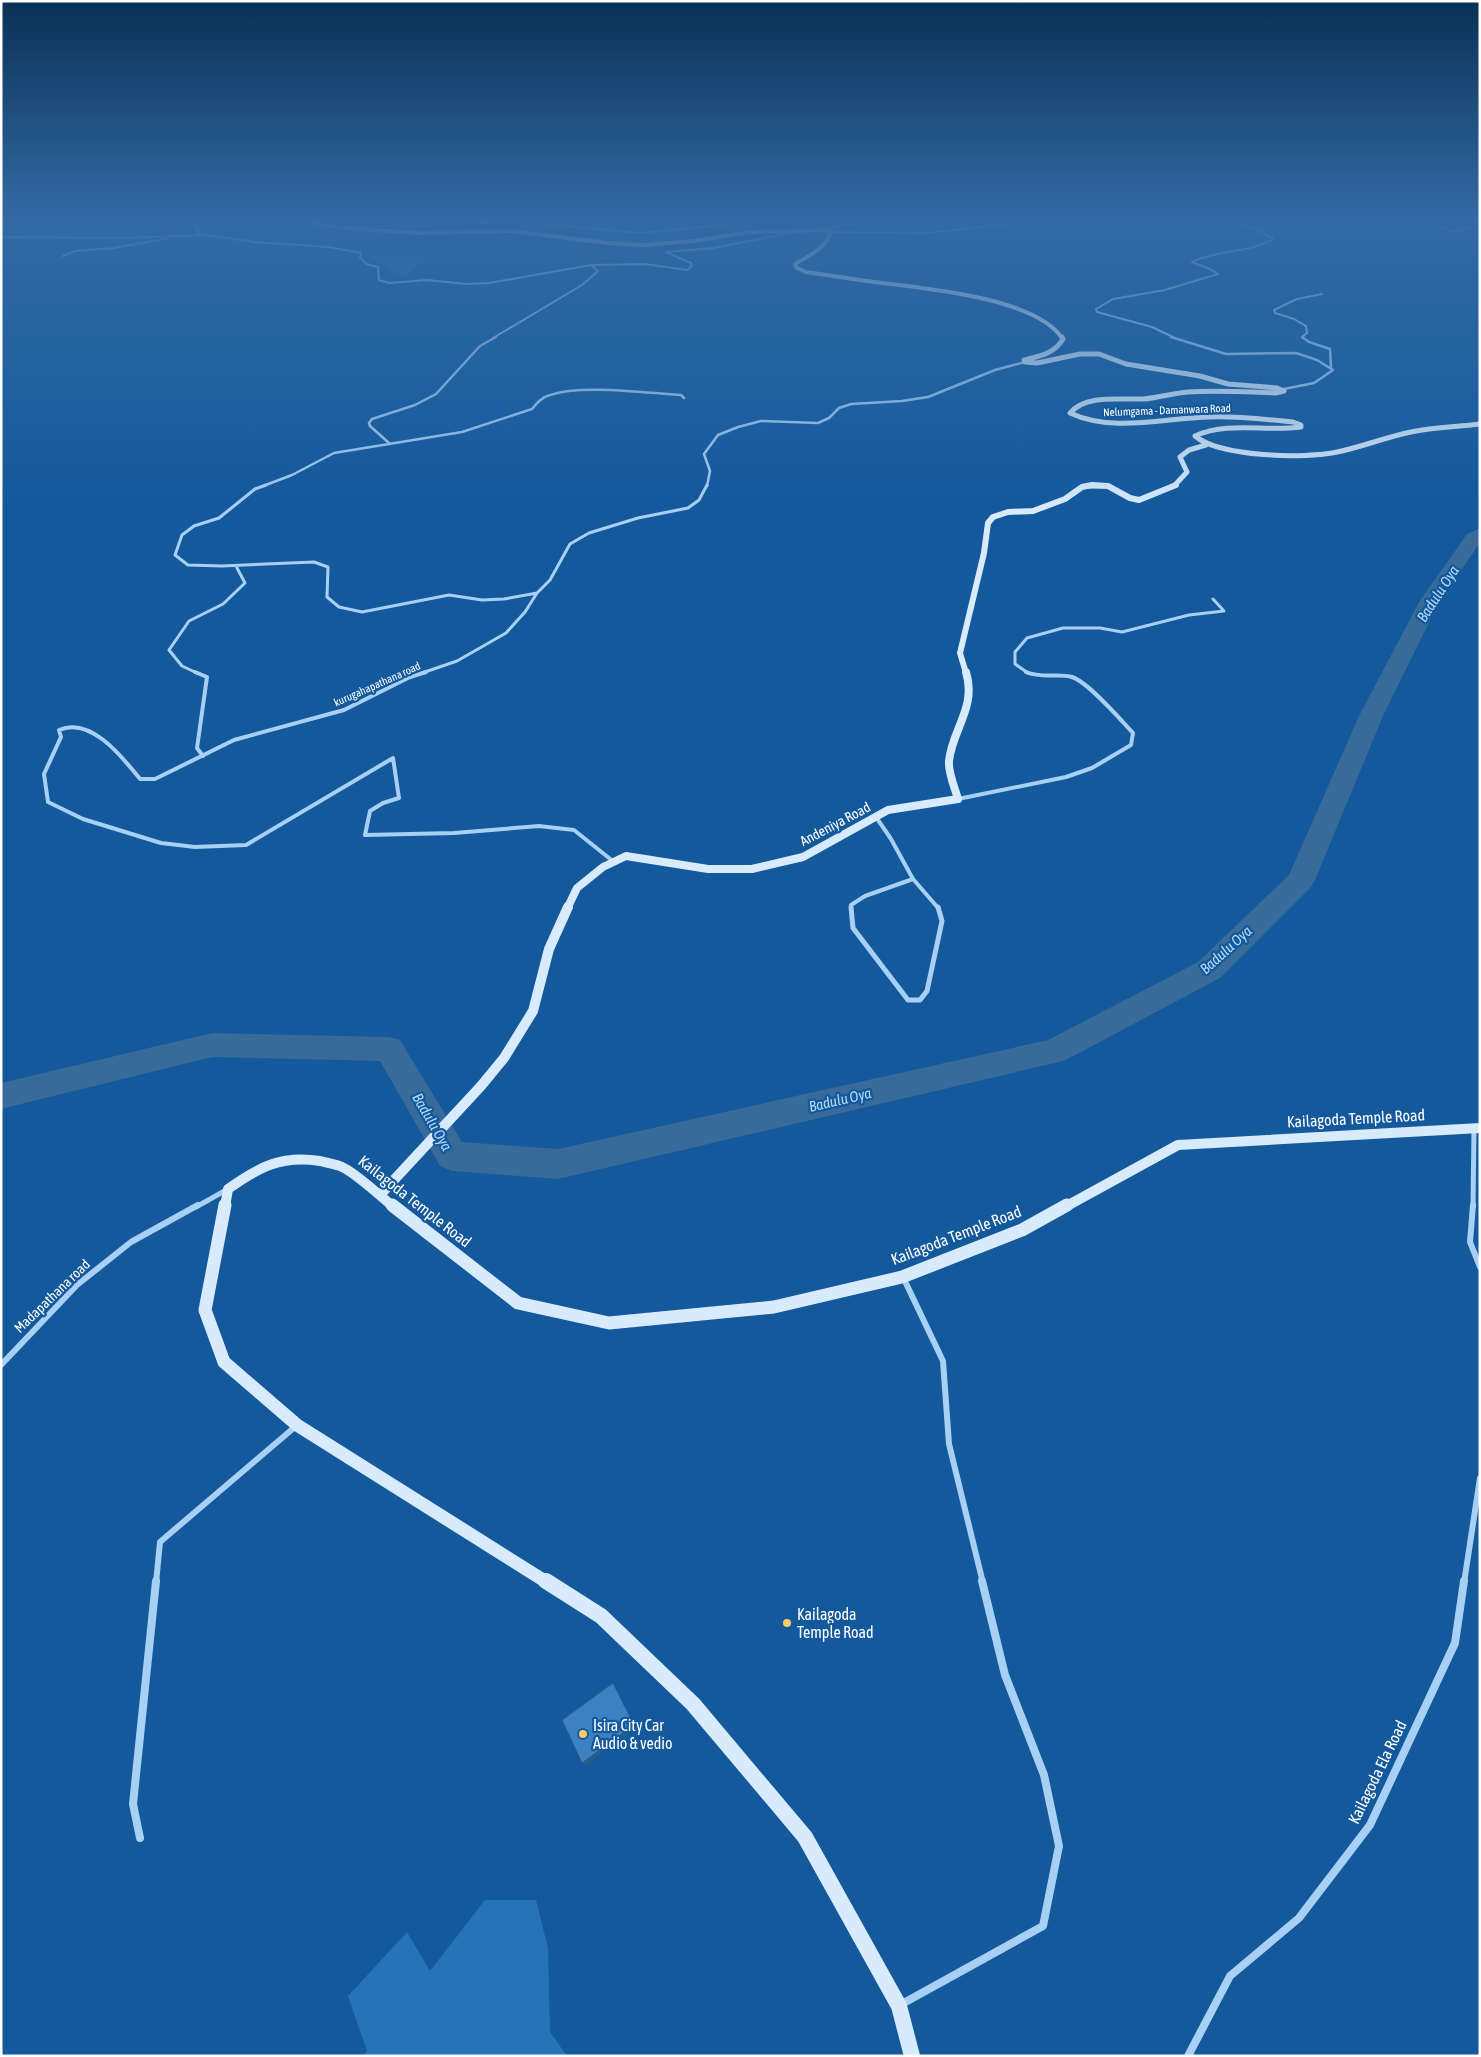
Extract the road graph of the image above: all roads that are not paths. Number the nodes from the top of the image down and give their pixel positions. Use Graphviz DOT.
graph roads {
  1 [pos="531,316"];
  2 [pos="1033,316"];
  3 [pos="1109,316"];
  4 [pos="1284,316"];
  5 [pos="1025,362"];
  6 [pos="1331,367"];
  7 [pos="1284,389"];
  8 [pos="684,398"];
  9 [pos="1480,424"];
  10 [pos="389,443"];
  11 [pos="1206,445"];
  12 [pos="236,566"];
  13 [pos="537,593"];
  14 [pos="1213,600"];
  15 [pos="203,756"];
  16 [pos="958,799"];
  17 [pos="876,817"];
  18 [pos="614,862"];
  19 [pos="913,879"];
  20 [pos="1477,1129"];
  21 [pos="228,1189"];
  22 [pos="380,1195"];
  23 [pos="1480,1267"];
  24 [pos="902,1276"];
  25 [pos="1,1365"];
  26 [pos="296,1426"];
  27 [pos="1480,1478"];
  28 [pos="140,1838"];
  29 [pos="899,2006"];
  30 [pos="912,2056"];
  31 [pos="1188,2056"];
  1 -- 10 [label="street"];
  2 -- 5 [label="street"];
  3 -- 6 [label="street"];
  4 -- 6 [label="street"];
  5 -- 7 [label="street, Nelumgama - Damanwara Road"];
  5 -- 13 [label="street, kurugahapathana road"];
  6 -- 7 [label="street"];
  7 -- 11 [label="street, Nelumgama - Damanwara Road"];
  8 -- 10 [label="street"];
  9 -- 11 [label="street"];
  10 -- 12 [label="street"];
  11 -- 16 [label="street"];
  12 -- 13 [label="street"];
  12 -- 15 [label="street"];
  13 -- 15 [label="street, kurugahapathana road"];
  14 -- 16 [label="street"];
  15 -- 18 [label="street, kurugahapathana road"];
  16 -- 17 [label="street, Andeniya Road"];
  17 -- 18 [label="street, Andeniya Road"];
  17 -- 19 [label="street"];
  18 -- 22 [label="street, Andeniya Road"];
  19 -- 19 [label="street"];
  20 -- 23 [label="street"];
  20 -- 24 [label="street, Kailagoda Temple Road"];
  21 -- 22 [label="street, Kailagoda Temple Road"];
  21 -- 25 [label="street, Madapathana road"];
  21 -- 26 [label="street"];
  22 -- 24 [label="street, Kailagoda Temple Road"];
  24 -- 29 [label="street"];
  26 -- 28 [label="street"];
  26 -- 29 [label="street"];
  27 -- 31 [label="street, Kailagoda Ela Road"];
  29 -- 30 [label="street"];
}
